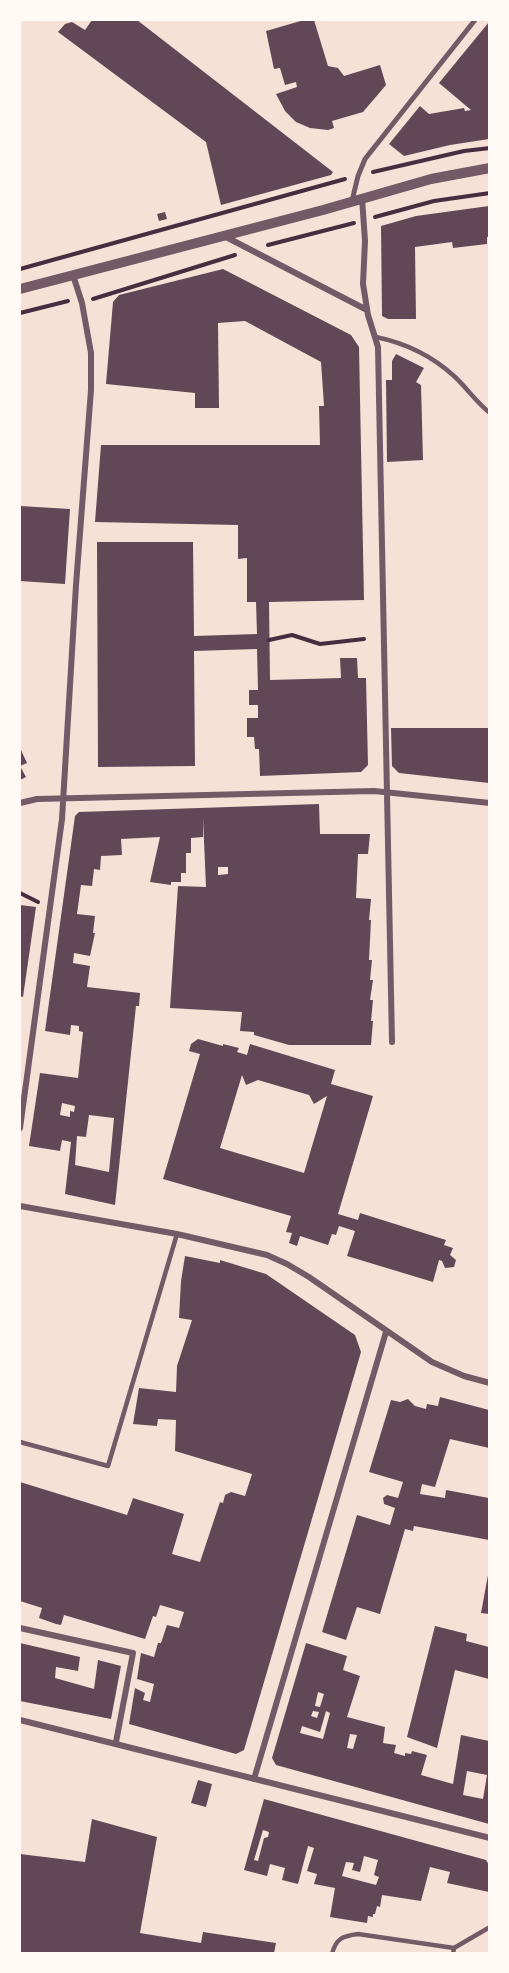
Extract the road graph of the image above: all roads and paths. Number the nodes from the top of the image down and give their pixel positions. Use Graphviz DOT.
graph roads {
  1 [pos="475,20"];
  2 [pos="489,148"];
  3 [pos="489,168"];
  4 [pos="358,176"];
  5 [pos="489,193"];
  6 [pos="357,200"];
  7 [pos="364,221"];
  8 [pos="223,236"];
  9 [pos="251,250"];
  10 [pos="20,269"];
  11 [pos="73,275"];
  12 [pos="20,289"];
  13 [pos="82,303"];
  14 [pos="367,310"];
  15 [pos="20,313"];
  16 [pos="376,337"];
  17 [pos="489,413"];
  18 [pos="364,639"];
  19 [pos="269,640"];
  20 [pos="388,792"];
  21 [pos="64,798"];
  22 [pos="20,803"];
  23 [pos="489,803"];
  24 [pos="20,893"];
  25 [pos="51,904"];
  26 [pos="392,1042"];
  27 [pos="20,1128"];
  28 [pos="20,1206"];
  29 [pos="177,1234"];
  30 [pos="386,1332"];
  31 [pos="489,1383"];
  32 [pos="20,1442"];
  33 [pos="20,1628"];
  34 [pos="20,1720"];
  35 [pos="116,1742"];
  36 [pos="254,1779"];
  37 [pos="489,1838"];
  38 [pos="489,1927"];
  39 [pos="453,1951"];
  40 [pos="332,1953"];
  1 -- 4 [label="street"];
  2 -- 4 [label="path"];
  3 -- 6 [label="street"];
  4 -- 6 [label="street"];
  4 -- 10 [label="path"];
  5 -- 7 [label="path"];
  6 -- 7 [label="street"];
  6 -- 8 [label="street"];
  7 -- 9 [label="path"];
  7 -- 14 [label="street"];
  8 -- 9 [label="street"];
  8 -- 11 [label="street"];
  9 -- 13 [label="path"];
  9 -- 14 [label="street"];
  11 -- 12 [label="street"];
  11 -- 13 [label="street"];
  13 -- 15 [label="path"];
  13 -- 21 [label="street"];
  14 -- 16 [label="street"];
  16 -- 17 [label="lane"];
  16 -- 20 [label="street"];
  18 -- 19 [label="path"];
  20 -- 21 [label="street"];
  20 -- 23 [label="street"];
  20 -- 26 [label="street"];
  21 -- 22 [label="street"];
  21 -- 25 [label="street"];
  24 -- 25 [label="path"];
  25 -- 27 [label="street"];
  28 -- 29 [label="street"];
  29 -- 30 [label="street"];
  29 -- 32 [label="lane"];
  30 -- 31 [label="street"];
  30 -- 36 [label="street"];
  33 -- 35 [label="street"];
  34 -- 35 [label="street"];
  35 -- 36 [label="street"];
  36 -- 37 [label="street"];
  38 -- 39 [label="lane"];
  39 -- 40 [label="lane"];
}
